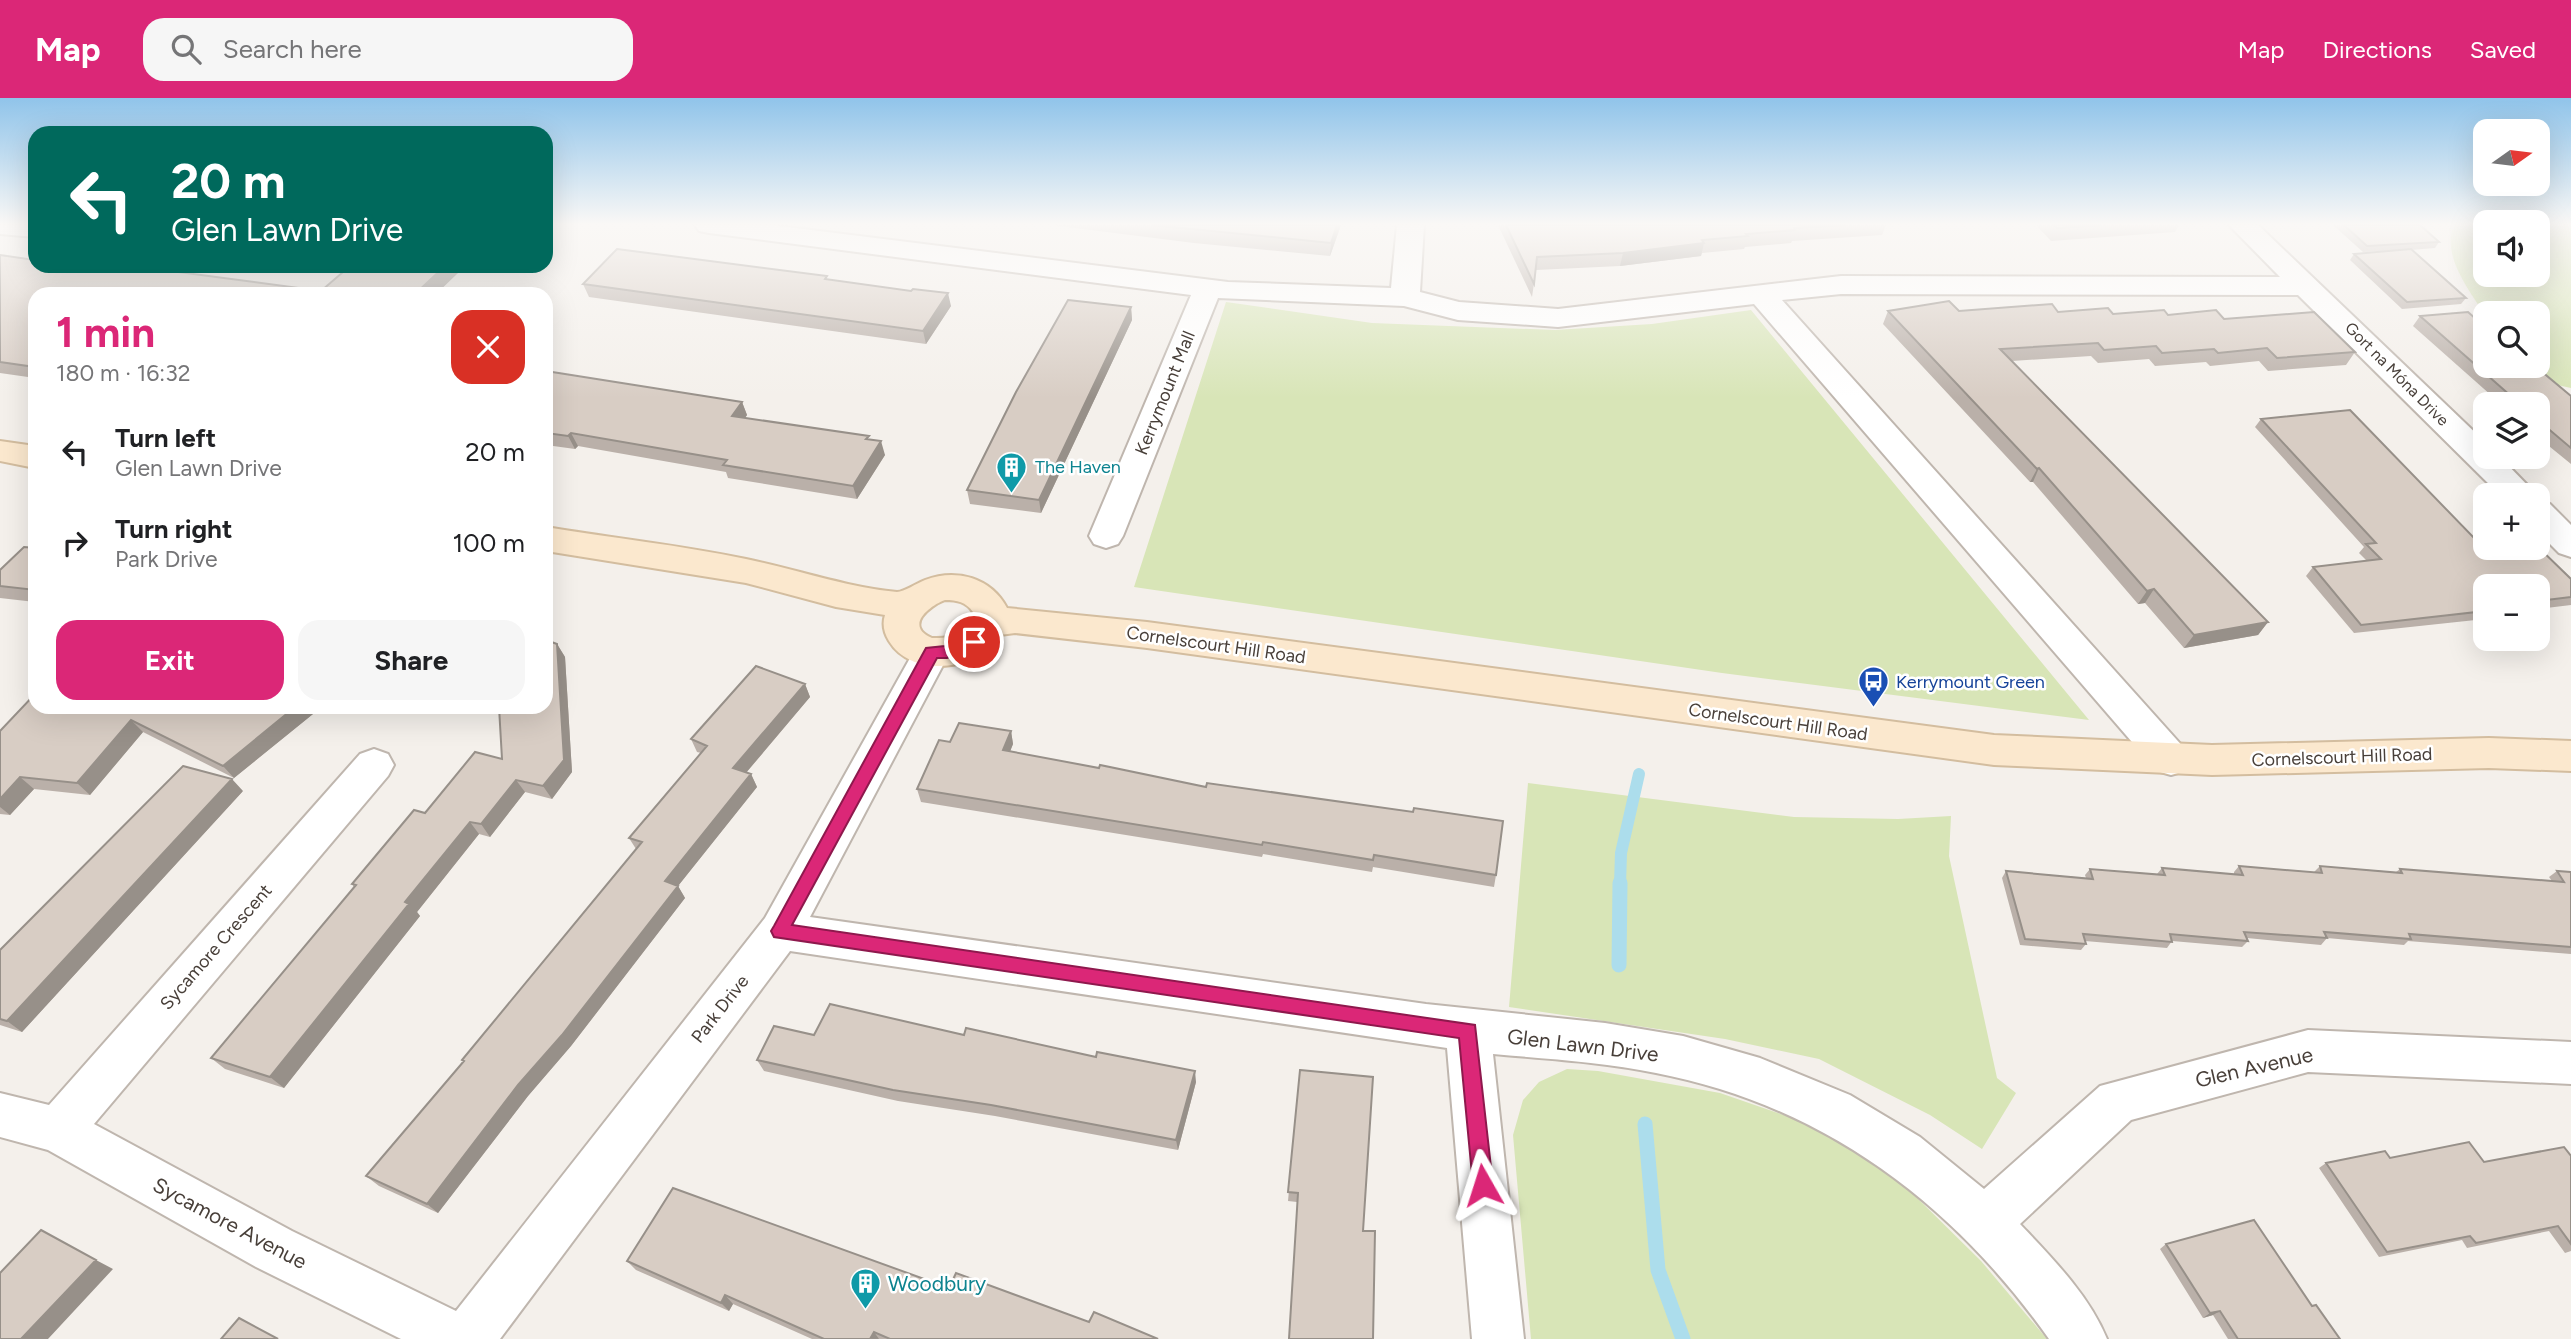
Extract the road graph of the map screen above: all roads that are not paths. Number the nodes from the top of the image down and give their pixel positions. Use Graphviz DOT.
graph roads {
  1 [pos="1177,283"];
  2 [pos="1406,283"];
  3 [pos="2305,283"];
  4 [pos="2308,286"];
  5 [pos="1208,288"];
  6 [pos="1760,293"];
  7 [pos="1405,297"];
  8 [pos="0,451"];
  9 [pos="28,456"];
  10 [pos="2508,483"];
  11 [pos="2550,524"];
  12 [pos="1106,536"];
  13 [pos="553,540"];
  14 [pos="2571,545"];
  15 [pos="906,606"];
  16 [pos="989,623"];
  17 [pos="932,652"];
  18 [pos="2571,756"];
  19 [pos="2171,760"];
  20 [pos="374,765"];
  21 [pos="780,931"];
  22 [pos="1468,1031"];
  23 [pos="2571,1063"];
  24 [pos="0,1115"];
  25 [pos="58,1130"];
  26 [pos="1985,1222"];
  27 [pos="457,1339"];
  28 [pos="467,1339"];
  29 [pos="1498,1339"];
  30 [pos="2081,1339"];
  1 -- 5 [label="street"];
  2 -- 7 [label="street"];
  3 -- 4 [label="street, Gort na Móna Drive"];
  4 -- 6 [label="street"];
  4 -- 10 [label="street, Gort na Móna Drive"];
  5 -- 7 [label="street"];
  5 -- 12 [label="street, Kerrymount Mall"];
  6 -- 7 [label="street"];
  6 -- 19 [label="street"];
  8 -- 9 [label="main road"];
  11 -- 14 [label="street"];
  13 -- 15 [label="main road"];
  15 -- 16 [label="main road"];
  15 -- 17 [label="main road"];
  16 -- 17 [label="main road"];
  16 -- 19 [label="main road, Cornelscourt Hill Road"];
  17 -- 21 [label="street, Park Drive"];
  18 -- 19 [label="main road, Cornelscourt Hill Road"];
  20 -- 25 [label="street, Sycamore Crescent"];
  21 -- 22 [label="street, Glen Lawn Drive"];
  21 -- 28 [label="street, Park Drive"];
  22 -- 26 [label="street, Glen Lawn Drive"];
  22 -- 29 [label="street"];
  23 -- 26 [label="street, Glen Avenue"];
  24 -- 25 [label="street, Sycamore Avenue"];
  25 -- 27 [label="street, Sycamore Avenue"];
  26 -- 30 [label="street, Glen Lawn Drive"];
}
